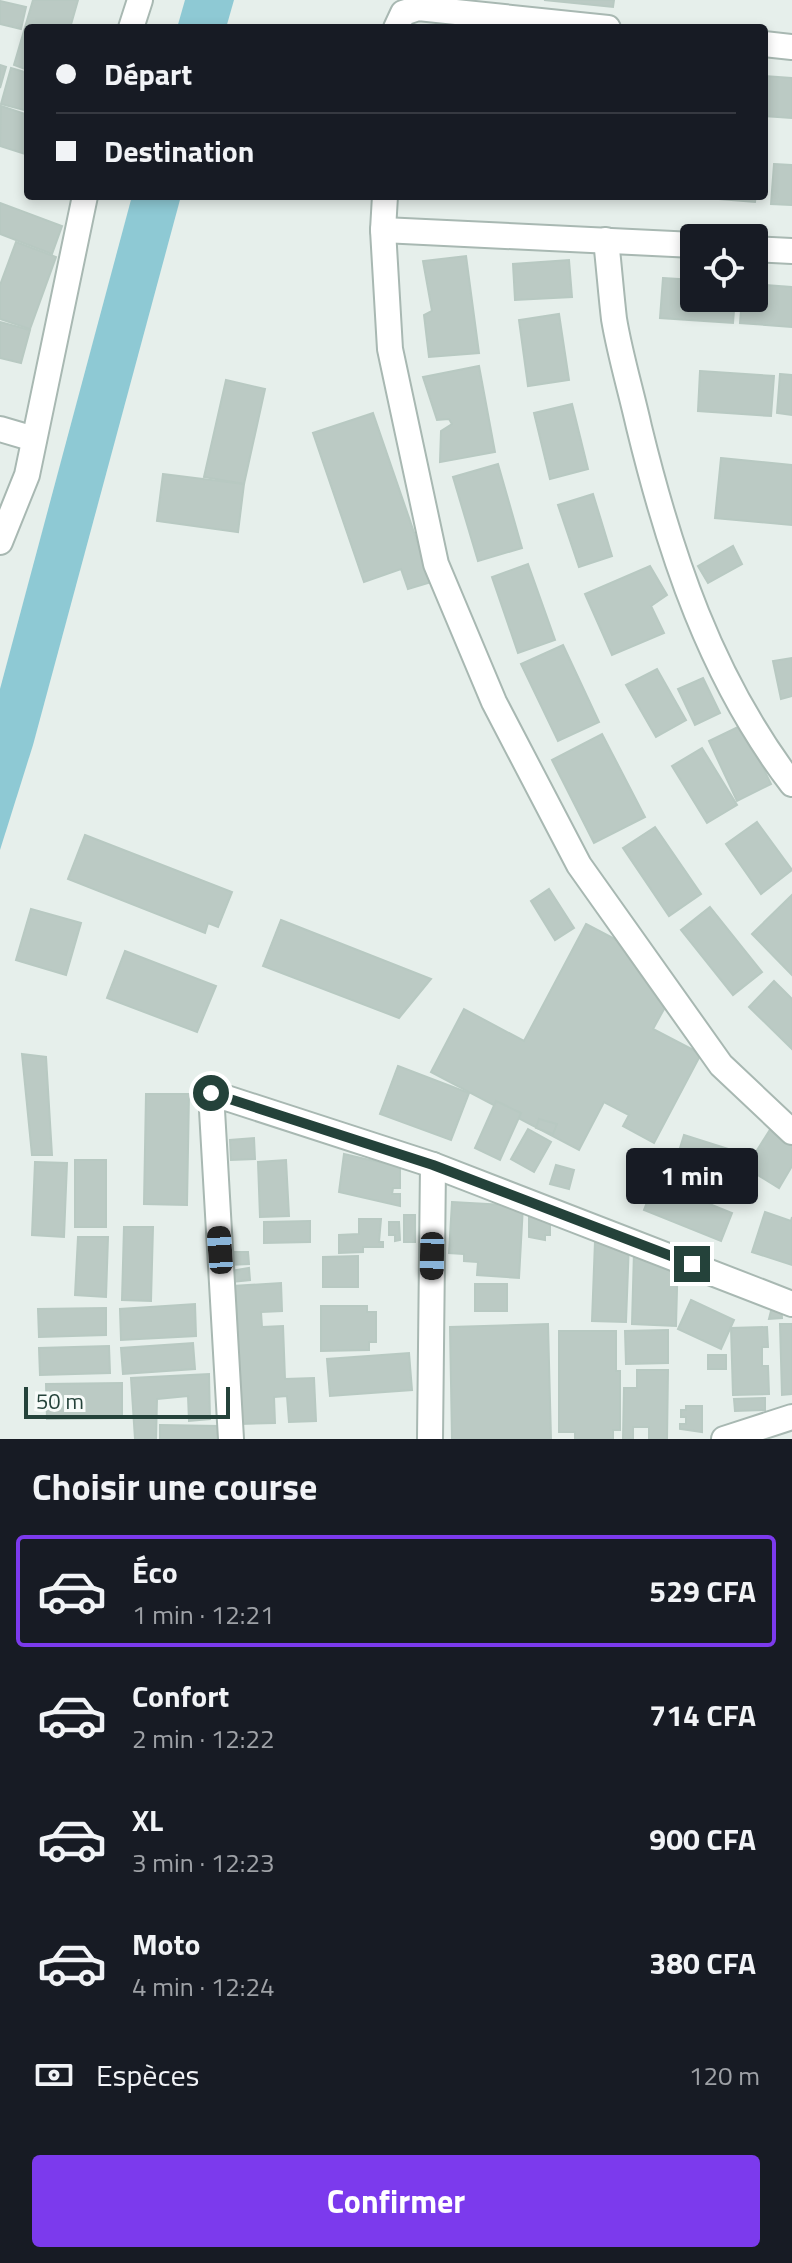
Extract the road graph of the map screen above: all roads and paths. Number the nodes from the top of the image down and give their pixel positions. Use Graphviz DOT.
graph roads {
  1 [pos="140,0"];
  2 [pos="132,24"];
  3 [pos="398,24"];
  4 [pos="570,24"];
  5 [pos="768,44"];
  6 [pos="792,47"];
  7 [pos="84,200"];
  8 [pos="385,200"];
  9 [pos="383,230"];
  10 [pos="606,240"];
  11 [pos="680,244"];
  12 [pos="768,250"];
  13 [pos="792,251"];
  14 [pos="0,429"];
  15 [pos="34,439"];
  16 [pos="0,542"];
  17 [pos="792,784"];
  18 [pos="792,1132"];
  19 [pos="433,1165"];
  20 [pos="792,1304"];
  21 [pos="792,1417"];
  22 [pos="231,1439"];
  23 [pos="430,1439"];
  24 [pos="724,1439"];
  1 -- 2 [label="street"];
  3 -- 4 [label="street"];
  5 -- 6 [label="street"];
  7 -- 15 [label="street"];
  8 -- 9 [label="street"];
  9 -- 10 [label="street"];
  9 -- 18 [label="street"];
  10 -- 11 [label="street"];
  10 -- 17 [label="street"];
  12 -- 13 [label="street"];
  14 -- 15 [label="street"];
  15 -- 16 [label="street"];
  19 -- 20 [label="street"];
  19 -- 22 [label="street"];
  19 -- 23 [label="street"];
  21 -- 24 [label="street"];
}
